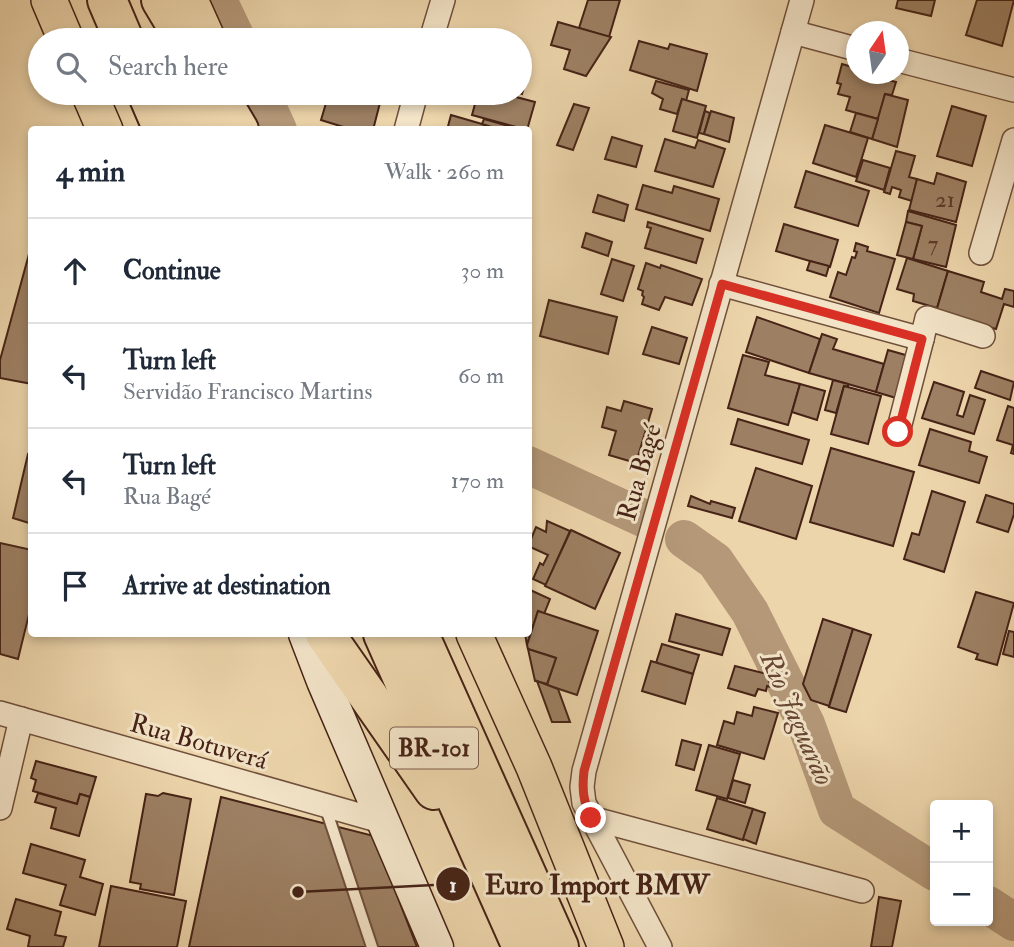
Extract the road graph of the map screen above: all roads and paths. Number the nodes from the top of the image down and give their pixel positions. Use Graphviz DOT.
graph roads {
  1 [pos="49,0"];
  2 [pos="106,0"];
  3 [pos="143,0"];
  4 [pos="161,0"];
  5 [pos="190,0"];
  6 [pos="443,0"];
  7 [pos="802,0"];
  8 [pos="61,28"];
  9 [pos="114,28"];
  10 [pos="119,28"];
  11 [pos="156,28"];
  12 [pos="178,28"];
  13 [pos="203,28"];
  14 [pos="435,28"];
  15 [pos="793,32"];
  16 [pos="846,46"];
  17 [pos="909,63"];
  18 [pos="1014,90"];
  19 [pos="94,105"];
  20 [pos="136,105"];
  21 [pos="152,105"];
  22 [pos="189,105"];
  23 [pos="224,105"];
  24 [pos="237,105"];
  25 [pos="413,105"];
  26 [pos="103,126"];
  27 [pos="143,126"];
  28 [pos="161,126"];
  29 [pos="198,126"];
  30 [pos="237,126"];
  31 [pos="246,126"];
  32 [pos="407,126"];
  33 [pos="1014,140"];
  34 [pos="981,253"];
  35 [pos="722,284"];
  36 [pos="983,336"];
  37 [pos="922,339"];
  38 [pos="898,432"];
  39 [pos="306,637"];
  40 [pos="327,637"];
  41 [pos="385,637"];
  42 [pos="420,637"];
  43 [pos="448,637"];
  44 [pos="475,637"];
  45 [pos="11,716"];
  46 [pos="325,806"];
  47 [pos="0,808"];
  48 [pos="591,818"];
  49 [pos="383,822"];
  50 [pos="497,849"];
  51 [pos="862,891"];
  52 [pos="372,947"];
  53 [pos="437,947"];
  54 [pos="522,947"];
  55 [pos="559,947"];
  56 [pos="606,947"];
  57 [pos="660,947"];
  1 -- 8 [label="main road"];
  2 -- 9 [label="highway"];
  2 -- 10 [label="highway"];
  3 -- 11 [label="highway"];
  4 -- 12 [label="highway"];
  5 -- 13 [label="main road"];
  6 -- 14 [label="street"];
  7 -- 15 [label="street, Rua Bagé"];
  15 -- 16 [label="street"];
  15 -- 35 [label="street, Rua Bagé"];
  17 -- 18 [label="street"];
  19 -- 26 [label="main road"];
  20 -- 27 [label="highway"];
  21 -- 28 [label="highway"];
  22 -- 29 [label="highway"];
  23 -- 30 [label="highway"];
  24 -- 31 [label="main road"];
  25 -- 32 [label="street"];
  33 -- 34 [label="street"];
  35 -- 37 [label="street"];
  35 -- 48 [label="street, Rua Bagé"];
  36 -- 37 [label="street"];
  37 -- 38 [label="street"];
  39 -- 49 [label="main road"];
  40 -- 50 [label="highway"];
  41 -- 50 [label="highway, BR-101"];
  42 -- 50 [label="highway, BR-101"];
  43 -- 50 [label="highway"];
  44 -- 56 [label="main road"];
  45 -- 46 [label="street, Rua Botuverá"];
  45 -- 47 [label="street"];
  46 -- 49 [label="street, Rua Botuverá"];
  46 -- 52 [label="lane"];
  48 -- 51 [label="street"];
  48 -- 57 [label="street, Rua Bagé"];
  49 -- 53 [label="main road"];
  50 -- 54 [label="highway, BR-101"];
  50 -- 55 [label="highway, BR-101"];
}
